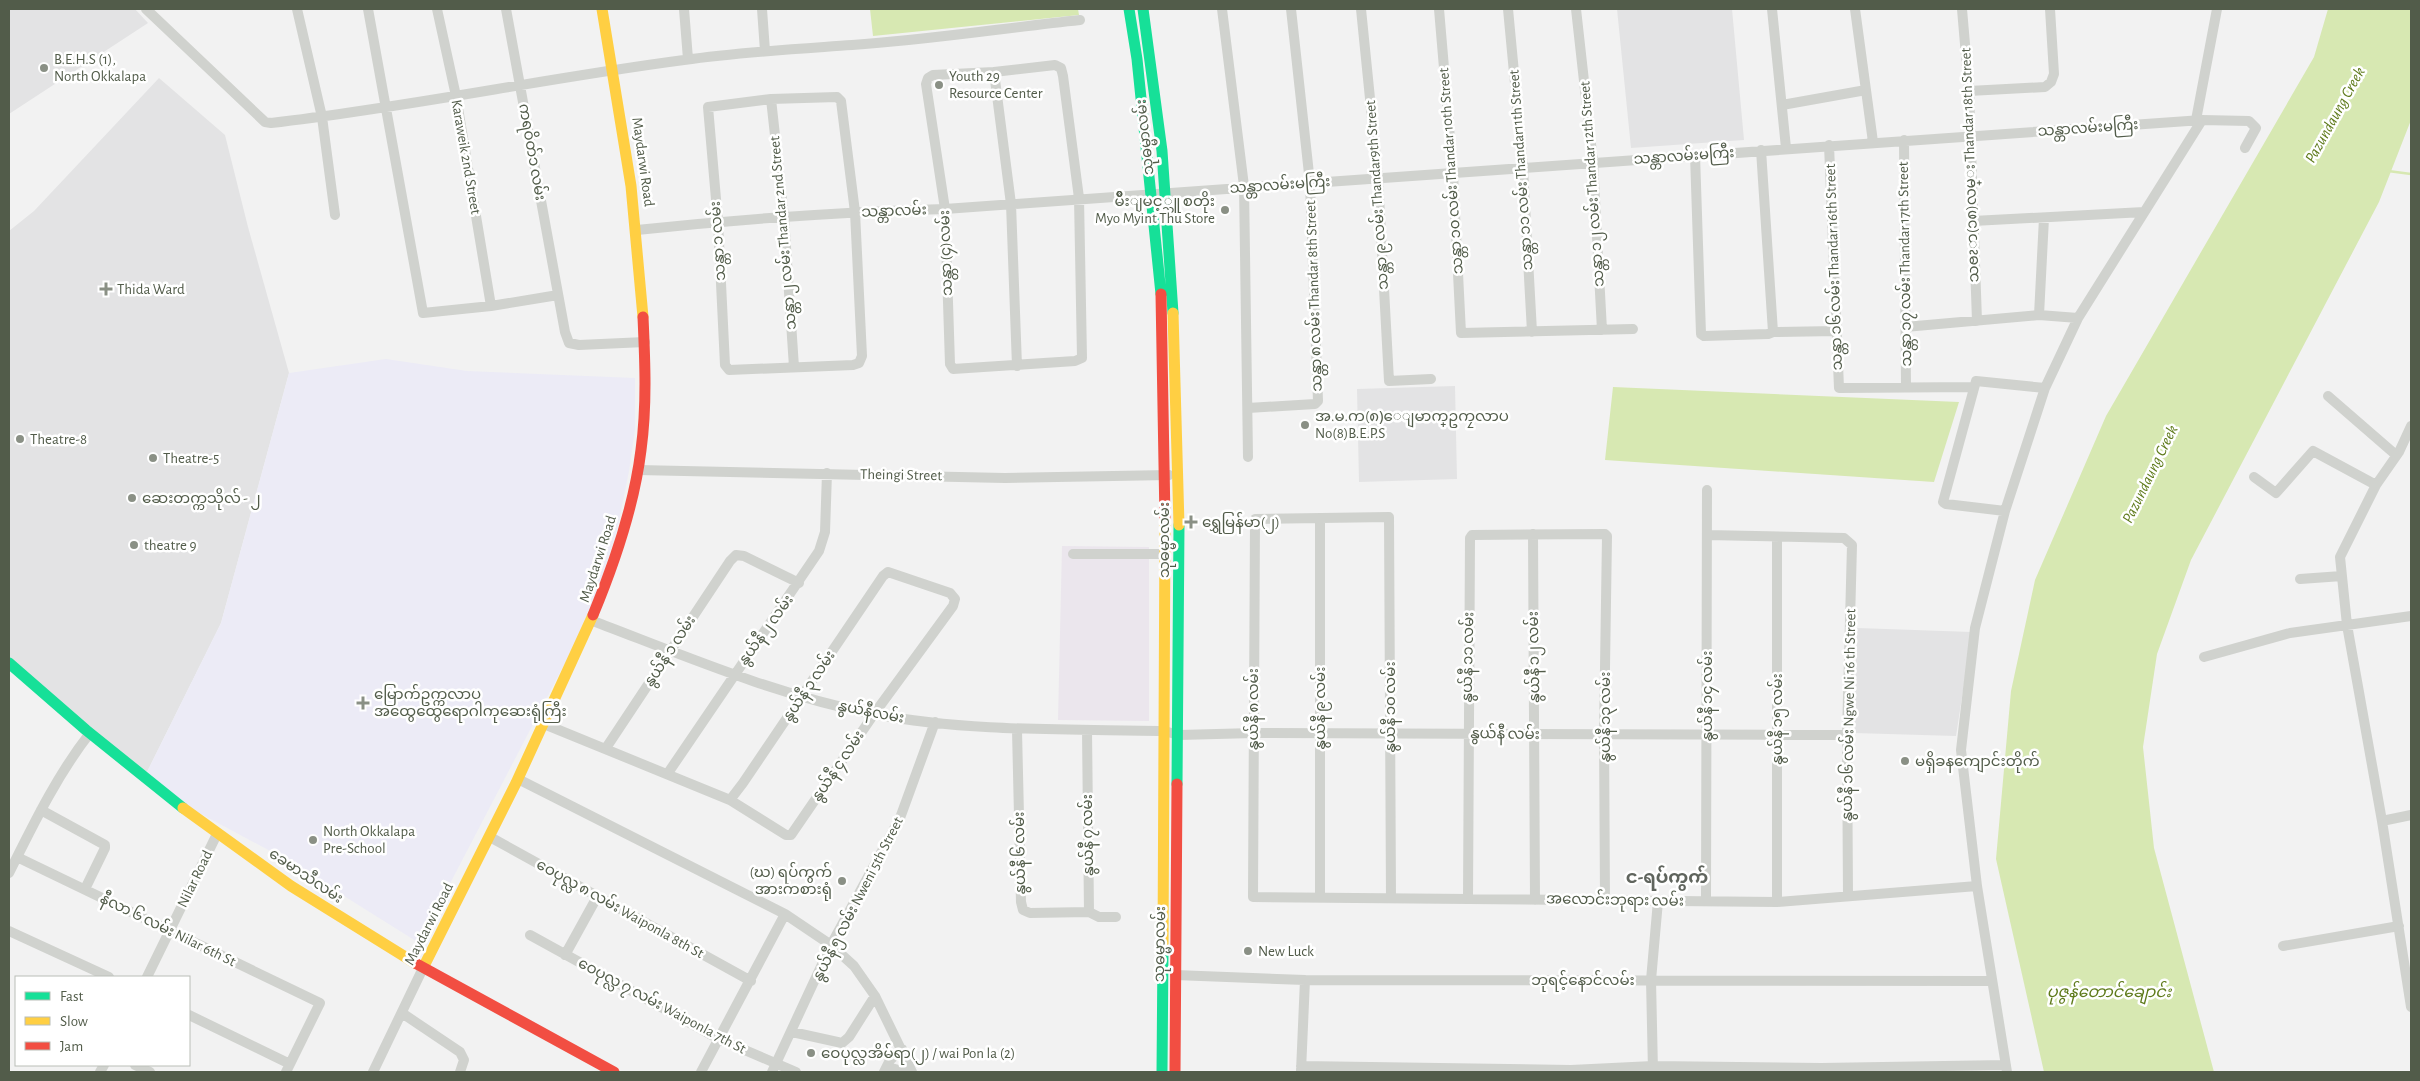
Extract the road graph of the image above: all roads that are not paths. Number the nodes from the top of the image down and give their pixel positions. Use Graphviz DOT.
graph roads {
  1 [pos="146,9"];
  2 [pos="297,9"];
  3 [pos="368,9"];
  4 [pos="437,9"];
  5 [pos="506,9"];
  6 [pos="602,9"];
  7 [pos="684,9"];
  8 [pos="762,9"];
  9 [pos="1129,9"];
  10 [pos="1143,9"];
  11 [pos="1222,9"];
  12 [pos="1291,9"];
  13 [pos="1361,9"];
  14 [pos="1439,9"];
  15 [pos="1508,9"];
  16 [pos="1576,9"];
  17 [pos="1772,9"];
  18 [pos="1855,9"];
  19 [pos="1962,9"];
  20 [pos="2050,9"];
  21 [pos="2217,9"];
  22 [pos="1080,20"];
  23 [pos="765,51"];
  24 [pos="688,59"];
  25 [pos="614,69"];
  26 [pos="994,72"];
  27 [pos="520,85"];
  28 [pos="1866,90"];
  29 [pos="1969,91"];
  30 [pos="456,96"];
  31 [pos="771,99"];
  32 [pos="1782,105"];
  33 [pos="387,108"];
  34 [pos="322,117"];
  35 [pos="2199,120"];
  36 [pos="1970,136"];
  37 [pos="1904,140"];
  38 [pos="1873,142"];
  39 [pos="1829,146"];
  40 [pos="1786,148"];
  41 [pos="2245,148"];
  42 [pos="1761,150"];
  43 [pos="1695,155"];
  44 [pos="1593,162"];
  45 [pos="1523,168"];
  46 [pos="1453,174"];
  47 [pos="1378,178"];
  48 [pos="1310,182"];
  49 [pos="1244,188"];
  50 [pos="1166,193"];
  51 [pos="1152,194"];
  52 [pos="1080,198"];
  53 [pos="1011,204"];
  54 [pos="945,209"];
  55 [pos="855,212"];
  56 [pos="2144,212"];
  57 [pos="335,214"];
  58 [pos="784,217"];
  59 [pos="2044,218"];
  60 [pos="1973,221"];
  61 [pos="718,222"];
  62 [pos="637,230"];
  63 [pos="558,295"];
  64 [pos="491,306"];
  65 [pos="2039,315"];
  66 [pos="2078,318"];
  67 [pos="1977,321"];
  68 [pos="1905,328"];
  69 [pos="1633,329"];
  70 [pos="1602,330"];
  71 [pos="1836,331"];
  72 [pos="1532,332"];
  73 [pos="1773,332"];
  74 [pos="645,342"];
  75 [pos="1017,366"];
  76 [pos="794,367"];
  77 [pos="1431,379"];
  78 [pos="1906,387"];
  79 [pos="1974,387"];
  80 [pos="2045,388"];
  81 [pos="2328,396"];
  82 [pos="1248,408"];
  83 [pos="2411,426"];
  84 [pos="2396,455"];
  85 [pos="1248,457"];
  86 [pos="638,470"];
  87 [pos="827,473"];
  88 [pos="1179,474"];
  89 [pos="1165,475"];
  90 [pos="2254,477"];
  91 [pos="2376,485"];
  92 [pos="1706,490"];
  93 [pos="2005,512"];
  94 [pos="1320,518"];
  95 [pos="1532,534"];
  96 [pos="1707,535"];
  97 [pos="1777,537"];
  98 [pos="1073,554"];
  99 [pos="1165,554"];
  100 [pos="888,572"];
  101 [pos="2342,576"];
  102 [pos="2300,579"];
  103 [pos="799,583"];
  104 [pos="2411,616"];
  105 [pos="592,621"];
  106 [pos="2347,625"];
  107 [pos="670,650"];
  108 [pos="2204,658"];
  109 [pos="9,663"];
  110 [pos="733,675"];
  111 [pos="801,697"];
  112 [pos="874,714"];
  113 [pos="935,722"];
  114 [pos="544,724"];
  115 [pos="1017,730"];
  116 [pos="1087,730"];
  117 [pos="1164,732"];
  118 [pos="90,733"];
  119 [pos="1254,733"];
  120 [pos="1604,733"];
  121 [pos="1320,734"];
  122 [pos="1468,734"];
  123 [pos="1179,735"];
  124 [pos="1390,735"];
  125 [pos="1535,735"];
  126 [pos="1707,735"];
  127 [pos="1847,735"];
  128 [pos="1777,736"];
  129 [pos="606,748"];
  130 [pos="668,773"];
  131 [pos="518,779"];
  132 [pos="730,800"];
  133 [pos="41,810"];
  134 [pos="2411,815"];
  135 [pos="2382,821"];
  136 [pos="217,834"];
  137 [pos="490,837"];
  138 [pos="17,857"];
  139 [pos="9,873"];
  140 [pos="1977,886"];
  141 [pos="85,889"];
  142 [pos="1848,896"];
  143 [pos="597,897"];
  144 [pos="1253,897"];
  145 [pos="1320,898"];
  146 [pos="1391,898"];
  147 [pos="1468,899"];
  148 [pos="1535,900"];
  149 [pos="1605,900"];
  150 [pos="1658,901"];
  151 [pos="1706,901"];
  152 [pos="1778,902"];
  153 [pos="1089,912"];
  154 [pos="785,914"];
  155 [pos="1116,917"];
  156 [pos="2399,926"];
  157 [pos="9,931"];
  158 [pos="169,931"];
  159 [pos="530,935"];
  160 [pos="831,945"];
  161 [pos="2283,946"];
  162 [pos="565,954"];
  163 [pos="424,966"];
  164 [pos="106,976"];
  165 [pos="146,976"];
  166 [pos="1175,976"];
  167 [pos="751,980"];
  168 [pos="1305,980"];
  169 [pos="1651,980"];
  170 [pos="1991,981"];
  171 [pos="875,996"];
  172 [pos="2411,1007"];
  173 [pos="402,1013"];
  174 [pos="190,1017"];
  175 [pos="792,1032"];
  176 [pos="719,1039"];
  177 [pos="902,1049"];
  178 [pos="137,1066"];
  179 [pos="288,1068"];
  180 [pos="774,1068"];
  181 [pos="2006,1068"];
  182 [pos="1301,1069"];
  183 [pos="1653,1069"];
  184 [pos="885,1070"];
  185 [pos="150,1072"];
  186 [pos="373,1072"];
  187 [pos="460,1072"];
  188 [pos="614,1072"];
  189 [pos="701,1072"];
  190 [pos="796,1072"];
  191 [pos="907,1072"];
  192 [pos="912,1072"];
  193 [pos="1162,1072"];
  194 [pos="1175,1072"];
  1 -- 34 [label="street"];
  2 -- 34 [label="street"];
  3 -- 33 [label="street"];
  4 -- 30 [label="street, Karaweik 2nd Street"];
  5 -- 27 [label="street, ကရဝိတ်၁ လမ်း"];
  6 -- 25 [label="main road, Maydarwi Road"];
  7 -- 24 [label="street"];
  8 -- 23 [label="street"];
  9 -- 51 [label="main road, သုဓမ္မာလမ်း"];
  10 -- 50 [label="main road, သုဓမ္မာလမ်း"];
  11 -- 49 [label="street"];
  12 -- 48 [label="street, သန္တာ ၈ လမ်း Thandar 8th Street"];
  13 -- 47 [label="street, သန္တာ ၉ လမ်း Thandar9th Street"];
  14 -- 46 [label="street, သန္တာ ၁၀ လမ်း Thandar 10th Street"];
  15 -- 45 [label="street, သန္တာ ၁၁ လမ်း Thandar11th Street"];
  16 -- 44 [label="street, သန္တာ ၁၂ လမ်း Thandar 12th Street"];
  17 -- 32 [label="street"];
  18 -- 28 [label="street"];
  19 -- 29 [label="street, သႎၩာ(၁၈)လမ္း Thandar 18th Street"];
  20 -- 29 [label="street"];
  21 -- 35 [label="street"];
  22 -- 23 [label="street"];
  23 -- 24 [label="street"];
  24 -- 25 [label="street"];
  25 -- 27 [label="street"];
  25 -- 62 [label="main road, Maydarwi Road"];
  26 -- 52 [label="street"];
  26 -- 53 [label="street"];
  26 -- 54 [label="street, သန္တာ (၄)လမ်း"];
  27 -- 30 [label="street"];
  27 -- 63 [label="street, ကရဝိတ်၁ လမ်း"];
  28 -- 32 [label="street"];
  28 -- 38 [label="street"];
  29 -- 36 [label="street, သႎၩာ(၁၈)လမ္း Thandar 18th Street"];
  30 -- 33 [label="street"];
  30 -- 64 [label="street, Karaweik 2nd Street"];
  31 -- 55 [label="street"];
  31 -- 58 [label="street, သန္တာ ၂ လမ်း Thandar 2nd Street"];
  31 -- 61 [label="street, သန္တာ ၁ လမ်း"];
  32 -- 40 [label="street"];
  33 -- 34 [label="street"];
  33 -- 64 [label="street"];
  34 -- 57 [label="street"];
  35 -- 36 [label="street, သန္တာလမ်းမကြီး"];
  35 -- 41 [label="street, သန္တာလမ်းမကြီး"];
  35 -- 56 [label="street"];
  36 -- 37 [label="street, သန္တာလမ်းမကြီး"];
  36 -- 60 [label="street, သႎၩာ(၁၈)လမ္း Thandar 18th Street"];
  37 -- 38 [label="street, သန္တာလမ်းမကြီး"];
  37 -- 68 [label="street, သန္တာ ၁၇ လမ်း Thandar 17th Street"];
  38 -- 39 [label="street, သန္တာလမ်းမကြီး"];
  39 -- 40 [label="street, သန္တာလမ်းမကြီး"];
  39 -- 71 [label="street, သန္တာ ၁၆ လမ်း Thandar 16th Street"];
  40 -- 42 [label="street, သန္တာလမ်းမကြီး"];
  42 -- 43 [label="street, သန္တာလမ်းမကြီး"];
  42 -- 73 [label="street"];
  43 -- 44 [label="street, သန္တာလမ်းမကြီး"];
  43 -- 73 [label="street"];
  44 -- 45 [label="street, သန္တာလမ်းမကြီး"];
  44 -- 70 [label="street, သန္တာ ၁၂ လမ်း Thandar 12th Street"];
  45 -- 46 [label="street, သန္တာလမ်းမကြီး"];
  45 -- 72 [label="street, သန္တာ ၁၁ လမ်း Thandar11th Street"];
  46 -- 47 [label="street, သန္တာလမ်းမကြီး"];
  46 -- 72 [label="street, သန္တာ ၁၀ လမ်း Thandar 10th Street"];
  47 -- 48 [label="street, သန္တာလမ်းမကြီး"];
  47 -- 77 [label="street, သန္တာ ၉ လမ်း Thandar9th Street"];
  48 -- 49 [label="street, သန္တာလမ်းမကြီး"];
  48 -- 82 [label="street, သန္တာ ၈ လမ်း Thandar 8th Street"];
  49 -- 50 [label="street, သန္တာလမ်းမကြီး"];
  49 -- 82 [label="street"];
  50 -- 51 [label="street, သန္တာလမ်းမကြီး"];
  50 -- 88 [label="main road, သုဓမ္မာလမ်း"];
  51 -- 52 [label="street, သန္တာလမ်း"];
  51 -- 89 [label="main road, သုဓမ္မာလမ်း"];
  52 -- 53 [label="street, သန္တာလမ်း"];
  52 -- 75 [label="street"];
  53 -- 54 [label="street, သန္တာလမ်း"];
  53 -- 75 [label="street"];
  54 -- 55 [label="street, သန္တာလမ်း"];
  54 -- 75 [label="street, သန္တာ (၄)လမ်း"];
  55 -- 58 [label="street, သန္တာလမ်း"];
  55 -- 76 [label="street"];
  56 -- 59 [label="street"];
  56 -- 66 [label="street"];
  58 -- 61 [label="street, သန္တာလမ်း"];
  58 -- 76 [label="street, သန္တာ ၂ လမ်း Thandar 2nd Street"];
  59 -- 60 [label="street"];
  59 -- 65 [label="street"];
  60 -- 67 [label="street, သႎၩာ(၁၈)လမ္း Thandar 18th Street"];
  61 -- 62 [label="street, သန္တာလမ်း"];
  61 -- 76 [label="street, သန္တာ ၁ လမ်း"];
  62 -- 74 [label="main road, Maydarwi Road"];
  63 -- 64 [label="street"];
  63 -- 74 [label="street, ကရဝိတ်၁ လမ်း"];
  65 -- 66 [label="street"];
  65 -- 67 [label="street"];
  66 -- 80 [label="street"];
  67 -- 68 [label="street"];
  68 -- 78 [label="street, သန္တာ ၁၇ လမ်း Thandar 17th Street"];
  69 -- 70 [label="street"];
  70 -- 72 [label="street"];
  71 -- 73 [label="street"];
  71 -- 78 [label="street, သန္တာ ၁၆ လမ်း Thandar 16th Street"];
  74 -- 86 [label="main road, Maydarwi Road"];
  78 -- 79 [label="street"];
  79 -- 80 [label="street"];
  79 -- 93 [label="street"];
  80 -- 93 [label="street"];
  81 -- 84 [label="street"];
  82 -- 85 [label="street"];
  83 -- 84 [label="street"];
  84 -- 91 [label="street"];
  86 -- 87 [label="street, Theingi Street"];
  86 -- 105 [label="main road, Maydarwi Road"];
  87 -- 89 [label="street, Theingi Street"];
  87 -- 103 [label="street, နွယ်နီ ၂ လမ်း"];
  88 -- 89 [label="street, Theingi Street"];
  88 -- 123 [label="main road, သုဓမ္မာလမ်း"];
  89 -- 99 [label="main road, သုဓမ္မာလမ်း"];
  90 -- 91 [label="street"];
  91 -- 101 [label="street"];
  92 -- 96 [label="street, နွယ်နီ ၁၄ လမ်း"];
  93 -- 140 [label="street"];
  94 -- 119 [label="street, နွယ်နီ ၈ လမ်း"];
  94 -- 121 [label="street, နွယ်နီ ၉ လမ်း"];
  94 -- 124 [label="street, နွယ်နီ ၁၀ လမ်း"];
  95 -- 120 [label="street, နွယ်နီ ၁၃ လမ်း"];
  95 -- 122 [label="street, နွယ်နီ ၁၁ လမ်း"];
  95 -- 125 [label="street, နွယ်နီ ၁၂ လမ်း"];
  96 -- 97 [label="street"];
  96 -- 126 [label="street, နွယ်နီ ၁၄ လမ်း"];
  97 -- 127 [label="street, နွယ်နီ ၁၆ လမ်း Ngwe Ni 16 th Street"];
  97 -- 128 [label="street, နွယ်နီ ၁၅ လမ်း"];
  98 -- 99 [label="street"];
  99 -- 117 [label="main road, သုဓမ္မာလမ်း"];
  100 -- 111 [label="street, နွယ်နီ ၃ လမ်း"];
  100 -- 112 [label="street, နွယ်နီ ၄ လမ်း"];
  101 -- 102 [label="street"];
  101 -- 106 [label="street"];
  103 -- 107 [label="street, နွယ်နီ ၁ လမ်း"];
  103 -- 110 [label="street, နွယ်နီ ၂ လမ်း"];
  104 -- 106 [label="street"];
  105 -- 107 [label="street, နွယ်နီလမ်း"];
  105 -- 114 [label="main road, Maydarwi Road"];
  106 -- 108 [label="street"];
  106 -- 135 [label="street"];
  107 -- 110 [label="street, နွယ်နီလမ်း"];
  107 -- 129 [label="street, နွယ်နီ ၁ လမ်း"];
  109 -- 118 [label="main road, ခေမာသီလမ်း"];
  110 -- 111 [label="street, နွယ်နီလမ်း"];
  110 -- 130 [label="street, နွယ်နီ ၂ လမ်း"];
  111 -- 112 [label="street, နွယ်နီလမ်း"];
  111 -- 132 [label="street, နွယ်နီ ၃ လမ်း"];
  112 -- 113 [label="street, နွယ်နီလမ်း"];
  112 -- 132 [label="street, နွယ်နီ ၄ လမ်း"];
  113 -- 115 [label="street, နွယ်နီလမ်း"];
  113 -- 160 [label="street, နွယ်နီ ၅ လမ်း Nweni 5th Street"];
  114 -- 129 [label="street"];
  114 -- 131 [label="main road, Maydarwi Road"];
  115 -- 116 [label="street, နွယ်နီလမ်း"];
  115 -- 153 [label="street, နွယ်နီ ၆ လမ်း"];
  116 -- 117 [label="street, နွယ်နီလမ်း"];
  116 -- 153 [label="street, နွယ်နီ ၇ လမ်း"];
  117 -- 123 [label="street, နွယ်နီ လမ်း"];
  117 -- 193 [label="main road, သုဓမ္မာလမ်း"];
  118 -- 133 [label="street"];
  118 -- 136 [label="main road, ခေမာသီလမ်း"];
  119 -- 121 [label="street, နွယ်နီ လမ်း"];
  119 -- 123 [label="street, နွယ်နီ လမ်း"];
  119 -- 144 [label="street, နွယ်နီ ၈ လမ်း"];
  120 -- 125 [label="street, နွယ်နီ လမ်း"];
  120 -- 126 [label="street, နွယ်နီ လမ်း"];
  120 -- 149 [label="street, နွယ်နီ ၁၃ လမ်း"];
  121 -- 124 [label="street, နွယ်နီ လမ်း"];
  121 -- 145 [label="street, နွယ်နီ ၉ လမ်း"];
  122 -- 124 [label="street, နွယ်နီ လမ်း"];
  122 -- 125 [label="street, နွယ်နီ လမ်း"];
  122 -- 147 [label="street, နွယ်နီ ၁၁ လမ်း"];
  123 -- 166 [label="main road, သုဓမ္မာလမ်း"];
  124 -- 146 [label="street, နွယ်နီ ၁၀ လမ်း"];
  125 -- 148 [label="street, နွယ်နီ ၁၂ လမ်း"];
  126 -- 128 [label="street, နွယ်နီ လမ်း"];
  126 -- 151 [label="street, နွယ်နီ ၁၄ လမ်း"];
  127 -- 128 [label="street, နွယ်နီ လမ်း"];
  127 -- 142 [label="street, နွယ်နီ ၁၆ လမ်း Ngwe Ni 16 th Street"];
  128 -- 152 [label="street, နွယ်နီ ၁၅ လမ်း"];
  129 -- 130 [label="street"];
  130 -- 132 [label="street"];
  131 -- 137 [label="main road, Maydarwi Road"];
  131 -- 154 [label="street"];
  133 -- 138 [label="street"];
  133 -- 141 [label="street"];
  134 -- 135 [label="street"];
  135 -- 156 [label="street"];
  136 -- 158 [label="street, Nilar Road"];
  136 -- 163 [label="main road, ခေမာသီလမ်း"];
  137 -- 143 [label="street, ဝေပုလ္လ ၈ လမ်း Waiponla 8th St"];
  137 -- 163 [label="main road, Maydarwi Road"];
  138 -- 139 [label="street"];
  138 -- 141 [label="street, နီလာ ၆ လမ်း Nilar 6th St"];
  140 -- 142 [label="street, အလောင်းဘုရား လမ်း"];
  140 -- 170 [label="street"];
  141 -- 158 [label="street, နီလာ ၆ လမ်း Nilar 6th St"];
  142 -- 152 [label="street, အလောင်းဘုရား လမ်း"];
  143 -- 162 [label="street"];
  143 -- 167 [label="street, ဝေပုလ္လ ၈ လမ်း Waiponla 8th St"];
  144 -- 145 [label="street, အလောင်းဘုရား လမ်း"];
  145 -- 146 [label="street, အလောင်းဘုရား လမ်း"];
  146 -- 147 [label="street, အလောင်းဘုရား လမ်း"];
  147 -- 148 [label="street, အလောင်းဘုရား လမ်း"];
  148 -- 149 [label="street, အလောင်းဘုရား လမ်း"];
  149 -- 150 [label="street, အလောင်းဘုရား လမ်း"];
  150 -- 151 [label="street, အလောင်းဘုရား လမ်း"];
  150 -- 169 [label="street"];
  151 -- 152 [label="street, အလောင်းဘုရား လမ်း"];
  153 -- 155 [label="street"];
  154 -- 160 [label="street"];
  154 -- 167 [label="street"];
  156 -- 161 [label="street"];
  156 -- 172 [label="street"];
  157 -- 164 [label="street"];
  158 -- 165 [label="street, Nilar Road"];
  158 -- 179 [label="street, နီလာ ၆ လမ်း Nilar 6th St"];
  159 -- 162 [label="street, ဝေပုလ္လ ၇ လမ်း Waiponla 7th St"];
  160 -- 171 [label="street"];
  160 -- 175 [label="street, နွယ်နီ ၅ လမ်း Nweni 5th Street"];
  162 -- 176 [label="street, ဝေပုလ္လ ၇ လမ်း Waiponla 7th St"];
  163 -- 173 [label="street, Maydarwi Road"];
  163 -- 188 [label="main road, ခေမာသီလမ်း"];
  166 -- 168 [label="street, ဘုရင့်နောင်လမ်း"];
  166 -- 194 [label="main road, သုဓမ္မာလမ်း"];
  167 -- 176 [label="street"];
  168 -- 169 [label="street, ဘုရင့်နောင်လမ်း"];
  168 -- 182 [label="street"];
  169 -- 170 [label="street, ဘုရင့်နောင်လမ်း"];
  169 -- 183 [label="street"];
  170 -- 181 [label="street"];
  171 -- 175 [label="street"];
  171 -- 177 [label="street"];
  173 -- 186 [label="street, Maydarwi Road"];
  173 -- 187 [label="street"];
  174 -- 179 [label="street"];
  175 -- 180 [label="street, နွယ်နီ ၅ လမ်း Nweni 5th Street"];
  176 -- 180 [label="street, ဝေပုလ္လ ၇ လမ်း Waiponla 7th St"];
  176 -- 189 [label="street"];
  177 -- 184 [label="street"];
  177 -- 192 [label="street"];
  178 -- 185 [label="street"];
  180 -- 190 [label="street, ဝေပုလ္လ ၇ လမ်း Waiponla 7th St"];
  181 -- 183 [label="street"];
  182 -- 183 [label="street"];
  184 -- 191 [label="street"];
}
